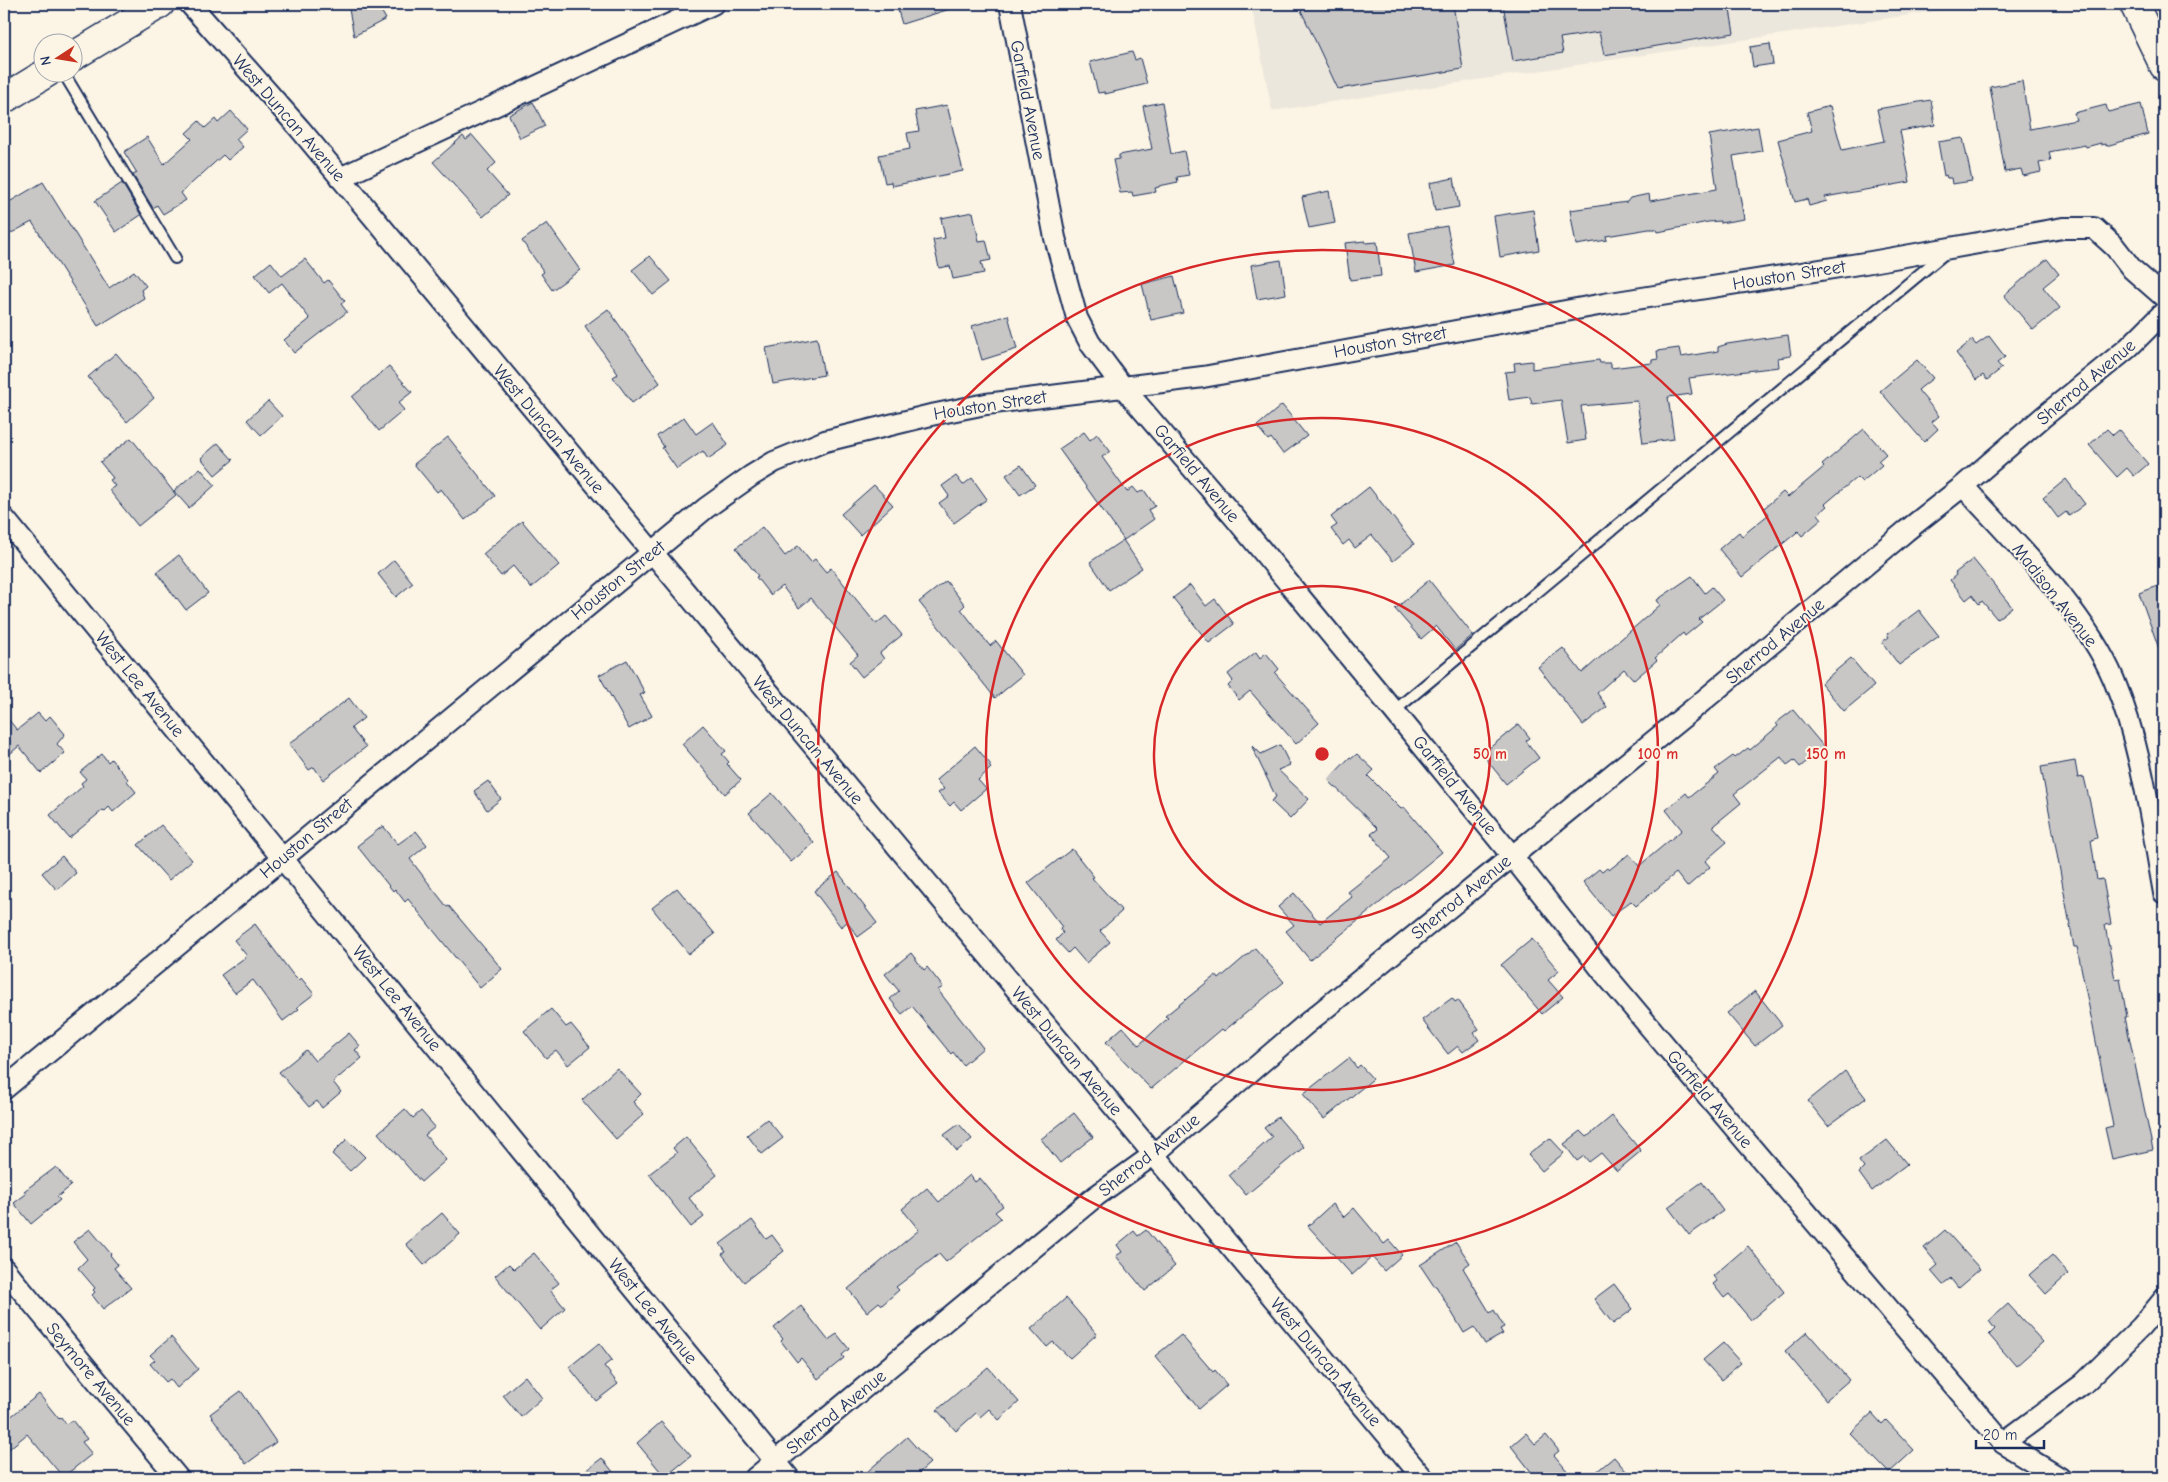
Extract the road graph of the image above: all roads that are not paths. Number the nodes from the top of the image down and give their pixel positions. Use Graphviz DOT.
graph roads {
  1 [pos="160,4"];
  2 [pos="190,4"];
  3 [pos="713,4"];
  4 [pos="1010,4"];
  5 [pos="2134,4"];
  6 [pos="82,52"];
  7 [pos="2164,66"];
  8 [pos="32,82"];
  9 [pos="69,82"];
  10 [pos="4,100"];
  11 [pos="340,178"];
  12 [pos="1952,247"];
  13 [pos="175,258"];
  14 [pos="2164,297"];
  15 [pos="2164,312"];
  16 [pos="1122,386"];
  17 [pos="1963,486"];
  18 [pos="4,518"];
  19 [pos="652,551"];
  20 [pos="1394,711"];
  21 [pos="1512,856"];
  22 [pos="282,858"];
  23 [pos="2164,893"];
  24 [pos="4,1089"];
  25 [pos="1152,1155"];
  26 [pos="4,1269"];
  27 [pos="2164,1299"];
  28 [pos="2003,1443"];
  29 [pos="775,1461"];
  30 [pos="178,1478"];
  31 [pos="755,1478"];
  32 [pos="789,1478"];
  33 [pos="1423,1478"];
  34 [pos="2060,1478"];
  1 -- 6 [label="main road"];
  2 -- 11 [label="street, West Duncan Avenue"];
  3 -- 11 [label="street"];
  4 -- 16 [label="street, Garfield Avenue"];
  5 -- 7 [label="main road"];
  8 -- 10 [label="main road"];
  9 -- 13 [label="lane"];
  11 -- 19 [label="street, West Duncan Avenue"];
  12 -- 14 [label="street, Houston Street"];
  12 -- 16 [label="street, Houston Street"];
  12 -- 20 [label="lane"];
  15 -- 17 [label="street, Sherrod Avenue"];
  16 -- 19 [label="street, Houston Street"];
  16 -- 20 [label="street, Garfield Avenue"];
  17 -- 21 [label="street, Sherrod Avenue"];
  17 -- 23 [label="street, Madison Avenue"];
  18 -- 22 [label="street, West Lee Avenue"];
  19 -- 22 [label="street, Houston Street"];
  19 -- 25 [label="street, West Duncan Avenue"];
  20 -- 21 [label="street, Garfield Avenue"];
  21 -- 25 [label="street, Sherrod Avenue"];
  21 -- 28 [label="street, Garfield Avenue"];
  22 -- 24 [label="street, Houston Street"];
  22 -- 29 [label="street, West Lee Avenue"];
  25 -- 29 [label="street, Sherrod Avenue"];
  25 -- 33 [label="street, West Duncan Avenue"];
  26 -- 30 [label="street, Seymore Avenue"];
  27 -- 28 [label="street"];
  28 -- 34 [label="street, Garfield Avenue"];
  29 -- 31 [label="street, Sherrod Avenue"];
  29 -- 32 [label="street, West Lee Avenue"];
}
